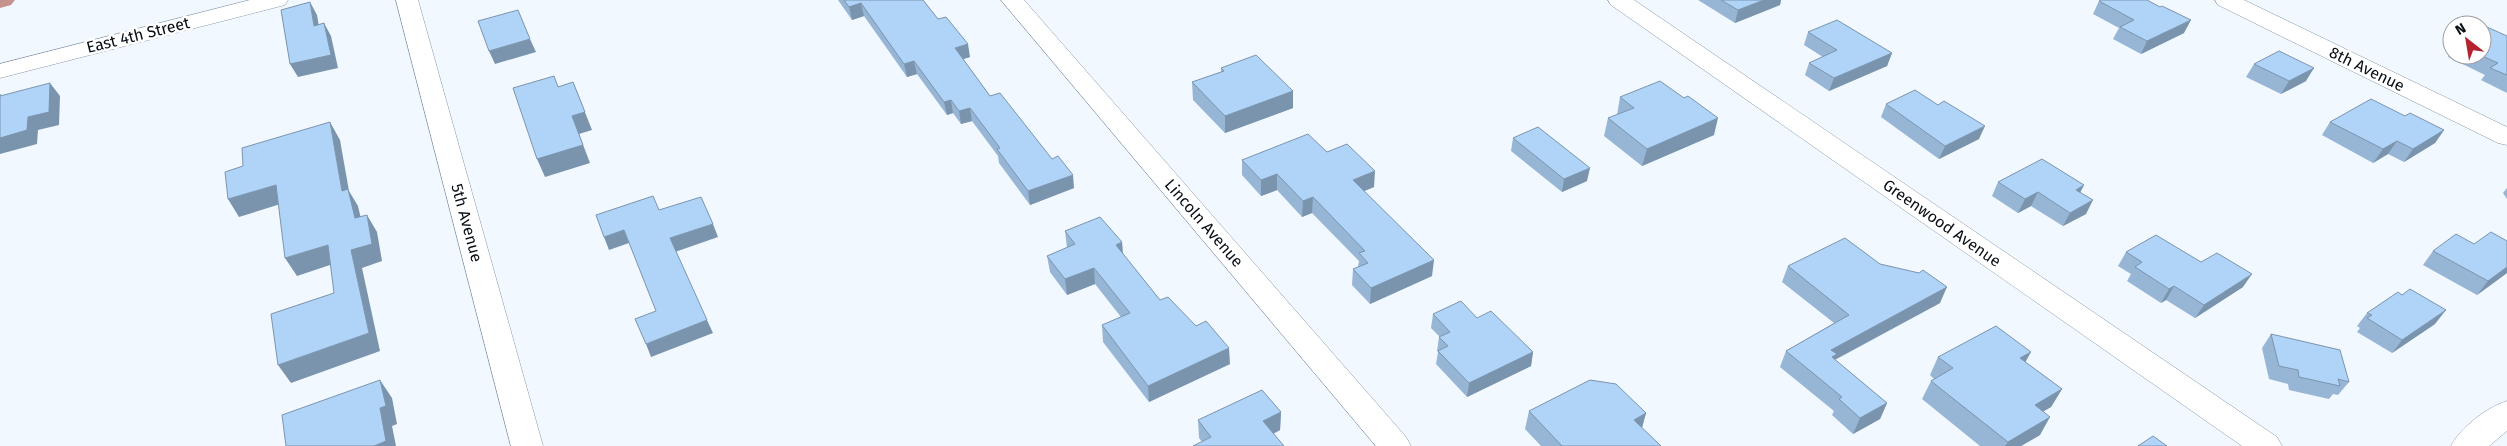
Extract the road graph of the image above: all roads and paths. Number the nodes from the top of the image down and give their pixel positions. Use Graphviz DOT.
graph roads {
  1 [pos="277,0"];
  2 [pos="407,0"];
  3 [pos="1012,0"];
  4 [pos="1619,0"];
  5 [pos="2226,0"];
  6 [pos="0,71"];
  7 [pos="2507,137"];
  8 [pos="2507,413"];
  9 [pos="527,446"];
  10 [pos="1395,446"];
  11 [pos="2266,446"];
  12 [pos="2467,446"];
  1 -- 6 [label="street, East 4th Street"];
  2 -- 9 [label="street, 5th Avenue"];
  3 -- 10 [label="street, Lincoln Avenue"];
  4 -- 11 [label="street, Greenwood Avenue"];
  5 -- 7 [label="street, 8th Avenue"];
  8 -- 12 [label="street"];
}
